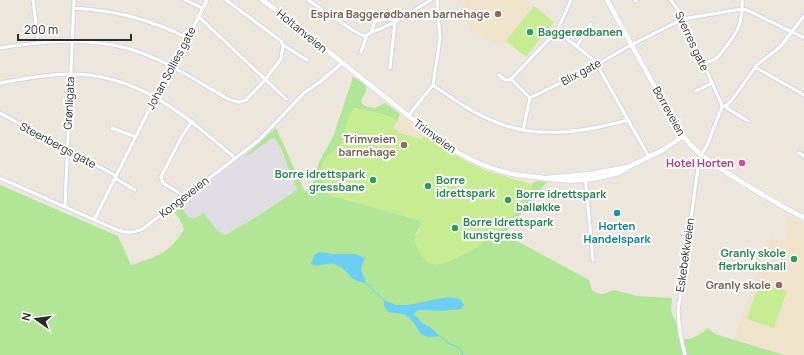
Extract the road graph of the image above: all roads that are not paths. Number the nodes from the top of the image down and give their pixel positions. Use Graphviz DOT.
graph roads {
  1 [pos="33,0"];
  2 [pos="74,0"];
  3 [pos="185,0"];
  4 [pos="207,0"];
  5 [pos="226,0"];
  6 [pos="262,0"];
  7 [pos="308,0"];
  8 [pos="431,0"];
  9 [pos="437,0"];
  10 [pos="571,0"];
  11 [pos="607,0"];
  12 [pos="671,0"];
  13 [pos="742,0"];
  14 [pos="74,8"];
  15 [pos="202,8"];
  16 [pos="742,9"];
  17 [pos="198,16"];
  18 [pos="804,16"];
  19 [pos="683,19"];
  20 [pos="396,21"];
  21 [pos="591,24"];
  22 [pos="557,31"];
  23 [pos="792,32"];
  24 [pos="369,34"];
  25 [pos="188,38"];
  26 [pos="804,38"];
  27 [pos="72,41"];
  28 [pos="38,42"];
  29 [pos="632,44"];
  30 [pos="283,45"];
  31 [pos="577,46"];
  32 [pos="0,48"];
  33 [pos="361,52"];
  34 [pos="307,60"];
  35 [pos="342,63"];
  36 [pos="598,64"];
  37 [pos="704,64"];
  38 [pos="755,67"];
  39 [pos="173,68"];
  40 [pos="390,68"];
  41 [pos="71,74"];
  42 [pos="499,75"];
  43 [pos="510,79"];
  44 [pos="265,80"];
  45 [pos="0,83"];
  46 [pos="712,83"];
  47 [pos="433,85"];
  48 [pos="696,91"];
  49 [pos="804,95"];
  50 [pos="156,97"];
  51 [pos="530,98"];
  52 [pos="286,99"];
  53 [pos="723,106"];
  54 [pos="0,113"];
  55 [pos="408,116"];
  56 [pos="628,120"];
  57 [pos="192,121"];
  58 [pos="748,121"];
  59 [pos="112,128"];
  60 [pos="523,130"];
  61 [pos="682,136"];
  62 [pos="136,137"];
  63 [pos="67,150"];
  64 [pos="799,153"];
  65 [pos="702,154"];
  66 [pos="804,156"];
  67 [pos="649,157"];
  68 [pos="235,158"];
  69 [pos="116,177"];
  70 [pos="0,178"];
  71 [pos="585,178"];
  72 [pos="135,190"];
  73 [pos="184,196"];
  74 [pos="65,206"];
  75 [pos="804,218"];
  76 [pos="94,220"];
  77 [pos="593,260"];
  78 [pos="685,355"];
  1 -- 28 [label="street"];
  2 -- 14 [label="street, Grønligata"];
  3 -- 15 [label="street"];
  4 -- 15 [label="street, Johan Sollies gate"];
  5 -- 30 [label="street"];
  6 -- 35 [label="main road, Holtanveien"];
  7 -- 24 [label="street"];
  8 -- 20 [label="street"];
  9 -- 47 [label="street"];
  10 -- 22 [label="street"];
  11 -- 29 [label="main road, Borreveien"];
  12 -- 19 [label="street, Sverres gate"];
  13 -- 16 [label="street"];
  14 -- 25 [label="street"];
  14 -- 27 [label="street, Grønligata"];
  15 -- 17 [label="street, Johan Sollies gate"];
  16 -- 19 [label="street, Blix gate"];
  16 -- 23 [label="street"];
  16 -- 37 [label="street"];
  17 -- 25 [label="street, Johan Sollies gate"];
  17 -- 44 [label="street"];
  18 -- 23 [label="street, Eskebekkveien"];
  19 -- 29 [label="street, Blix gate"];
  19 -- 37 [label="street, Sverres gate"];
  20 -- 24 [label="street"];
  20 -- 24 [label="street"];
  20 -- 40 [label="street"];
  21 -- 31 [label="street"];
  22 -- 31 [label="street"];
  22 -- 43 [label="street"];
  23 -- 26 [label="street"];
  23 -- 38 [label="street, Eskebekkveien"];
  24 -- 33 [label="street"];
  25 -- 39 [label="street, Johan Sollies gate"];
  27 -- 28 [label="street"];
  27 -- 39 [label="street"];
  27 -- 41 [label="street, Grønligata"];
  28 -- 32 [label="street"];
  29 -- 36 [label="street, Blix gate"];
  29 -- 61 [label="main road, Borreveien"];
  30 -- 34 [label="street"];
  30 -- 44 [label="street"];
  31 -- 36 [label="street"];
  35 -- 55 [label="main road, Trimveien"];
  35 -- 68 [label="street, Kongeveien"];
  36 -- 51 [label="street, Blix gate"];
  36 -- 56 [label="street"];
  37 -- 46 [label="street, Sverres gate"];
  38 -- 49 [label="street"];
  38 -- 53 [label="street, Eskebekkveien"];
  39 -- 44 [label="street"];
  39 -- 50 [label="street, Johan Sollies gate"];
  41 -- 45 [label="street"];
  41 -- 50 [label="street"];
  41 -- 63 [label="street, Grønligata"];
  42 -- 43 [label="street"];
  43 -- 51 [label="street"];
  44 -- 52 [label="street"];
  46 -- 48 [label="street, Sverres gate"];
  46 -- 53 [label="street, Sverres gate"];
  47 -- 55 [label="street"];
  47 -- 60 [label="street"];
  50 -- 57 [label="street"];
  50 -- 62 [label="street, Johan Sollies gate"];
  51 -- 60 [label="street"];
  53 -- 58 [label="street"];
  53 -- 65 [label="street, Eskebekkveien"];
  54 -- 63 [label="street, Steenbergs gate"];
  55 -- 71 [label="main road, Trimveien"];
  56 -- 60 [label="street"];
  56 -- 67 [label="street"];
  57 -- 68 [label="street"];
  57 -- 73 [label="street"];
  59 -- 62 [label="street"];
  61 -- 65 [label="main road, Borreveien"];
  61 -- 67 [label="main road, Trimveien"];
  62 -- 69 [label="street, Johan Sollies gate"];
  63 -- 69 [label="street, Steenbergs gate"];
  63 -- 74 [label="street, Grønligata"];
  64 -- 66 [label="street"];
  65 -- 75 [label="main road, Borreveien"];
  65 -- 78 [label="street, Eskebekkveien"];
  67 -- 71 [label="main road, Trimveien"];
  68 -- 73 [label="street, Kongeveien"];
  69 -- 72 [label="street"];
  69 -- 76 [label="street, Johan Sollies gate"];
  70 -- 74 [label="street, Kongeveien"];
  71 -- 77 [label="street"];
  73 -- 76 [label="street, Kongeveien"];
  74 -- 76 [label="street, Kongeveien"];
}
